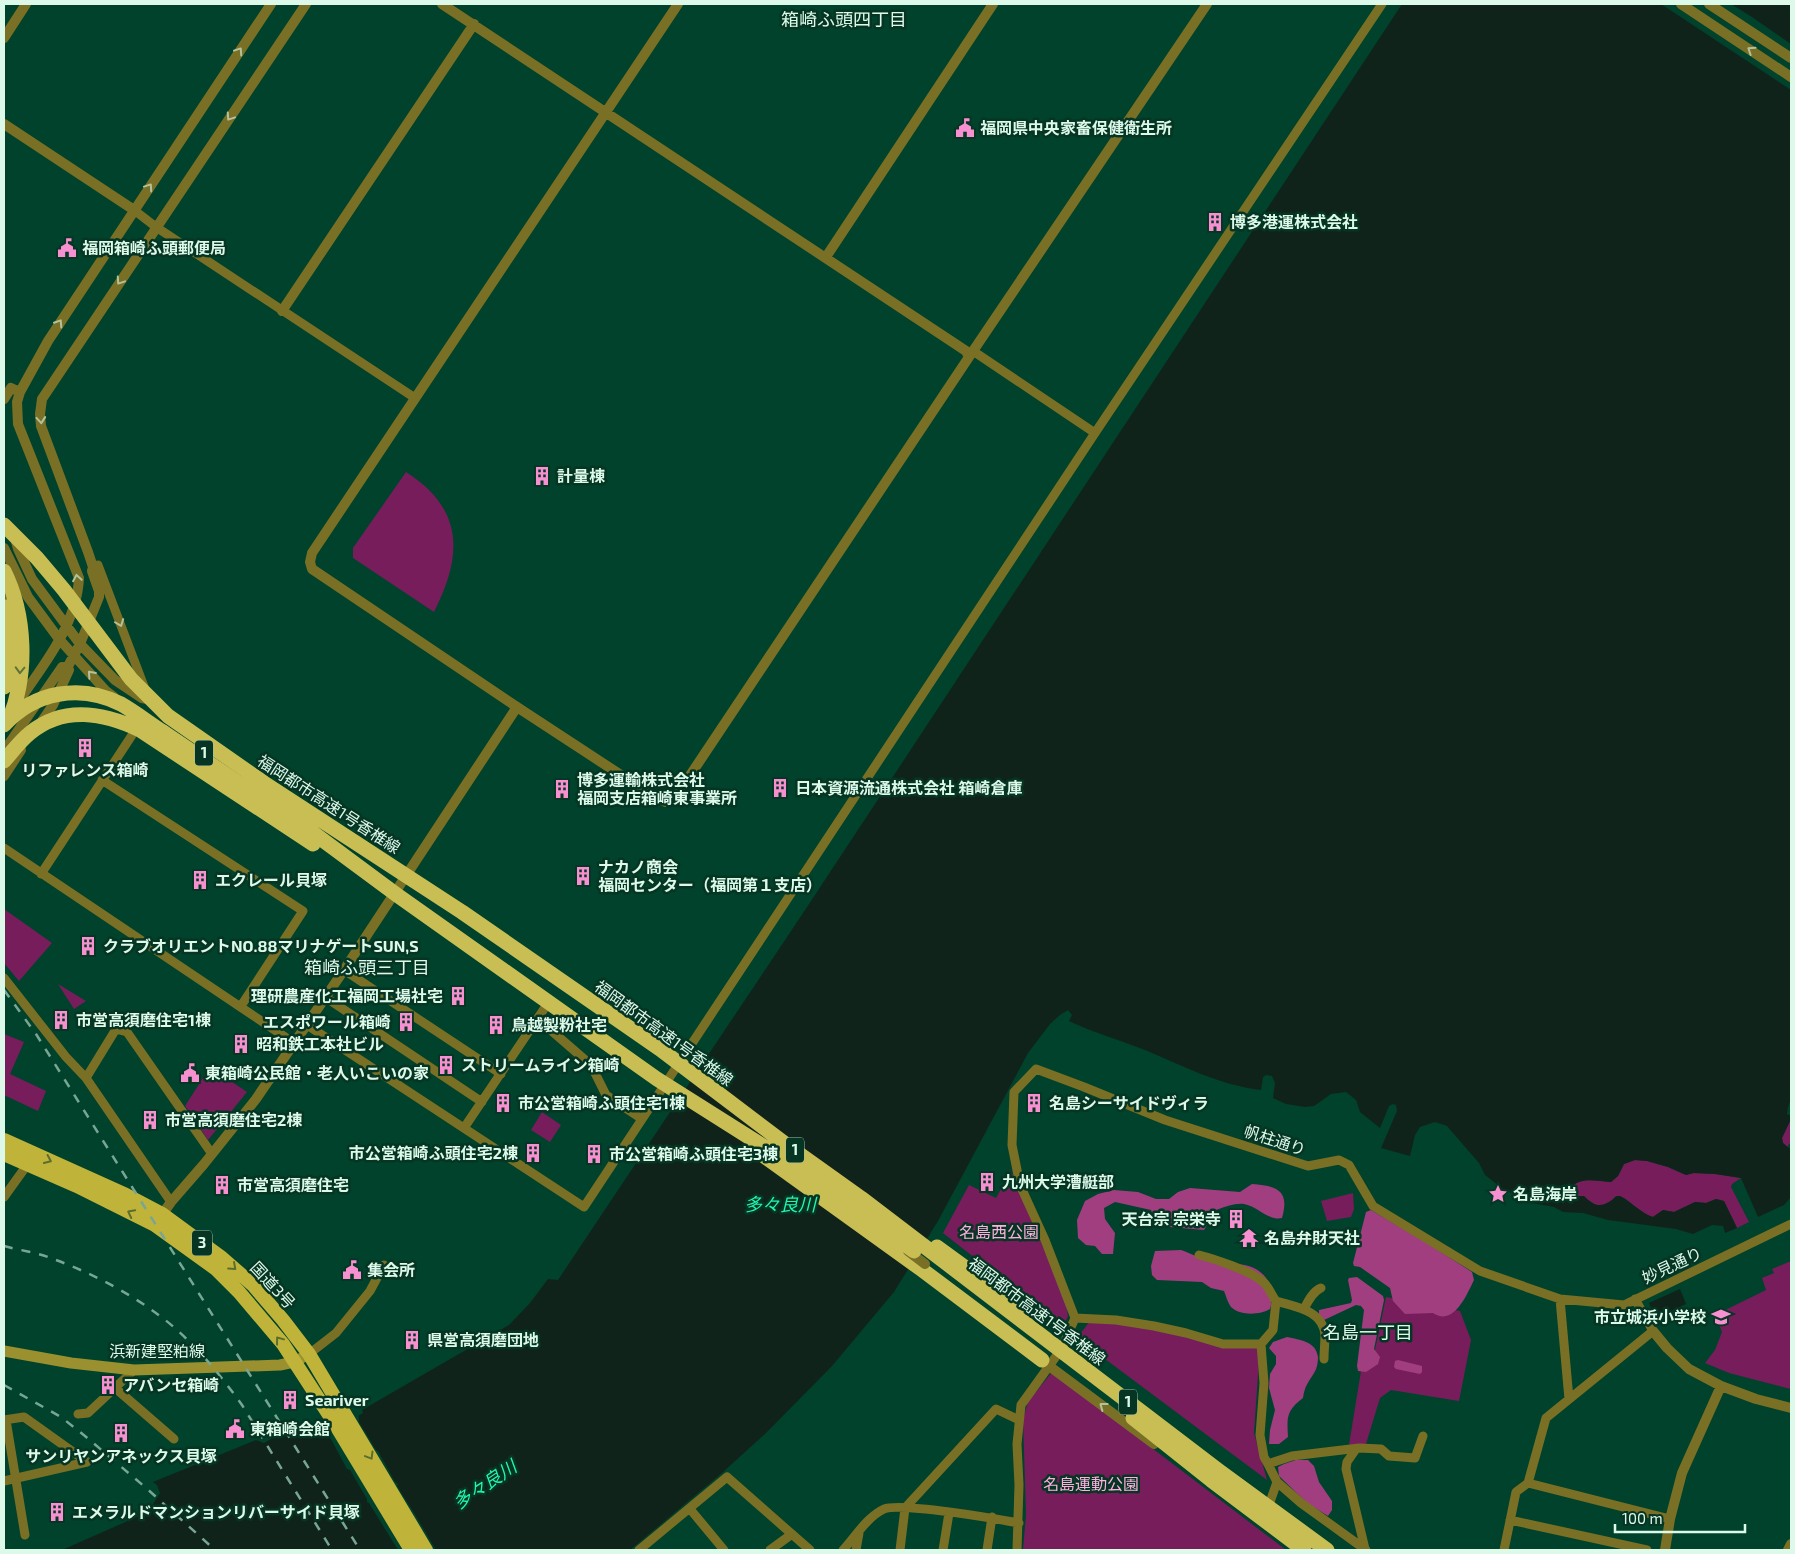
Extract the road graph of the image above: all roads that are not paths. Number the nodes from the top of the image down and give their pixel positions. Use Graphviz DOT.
graph roads {
  1 [pos="26,4"];
  2 [pos="271,4"];
  3 [pos="306,4"];
  4 [pos="442,4"];
  5 [pos="678,4"];
  6 [pos="993,4"];
  7 [pos="1207,4"];
  8 [pos="1382,4"];
  9 [pos="1681,4"];
  10 [pos="1710,4"];
  11 [pos="474,24"];
  12 [pos="4,38"];
  13 [pos="1791,58"];
  14 [pos="1791,77"];
  15 [pos="607,112"];
  16 [pos="4,124"];
  17 [pos="134,210"];
  18 [pos="156,228"];
  19 [pos="826,257"];
  20 [pos="282,311"];
  21 [pos="971,354"];
  22 [pos="20,392"];
  23 [pos="415,398"];
  24 [pos="4,399"];
  25 [pos="1095,433"];
  26 [pos="4,523"];
  27 [pos="4,530"];
  28 [pos="4,548"];
  29 [pos="94,567"];
  30 [pos="4,571"];
  31 [pos="4,596"];
  32 [pos="67,625"];
  33 [pos="59,639"];
  34 [pos="80,644"];
  35 [pos="75,656"];
  36 [pos="67,668"];
  37 [pos="4,687"];
  38 [pos="4,695"];
  39 [pos="115,698"];
  40 [pos="145,698"];
  41 [pos="53,705"];
  42 [pos="517,707"];
  43 [pos="142,720"];
  44 [pos="4,725"];
  45 [pos="4,732"];
  46 [pos="4,751"];
  47 [pos="4,761"];
  48 [pos="4,776"];
  49 [pos="102,780"];
  50 [pos="4,848"];
  51 [pos="365,849"];
  52 [pos="42,874"];
  53 [pos="404,878"];
  54 [pos="396,890"];
  55 [pos="447,930"];
  56 [pos="344,970"];
  57 [pos="4,978"];
  58 [pos="325,997"];
  59 [pos="551,998"];
  60 [pos="241,1006"];
  61 [pos="538,1019"];
  62 [pos="306,1025"];
  63 [pos="294,1042"];
  64 [pos="664,1056"];
  65 [pos="501,1074"];
  66 [pos="86,1078"];
  67 [pos="672,1089"];
  68 [pos="482,1102"];
  69 [pos="642,1119"];
  70 [pos="464,1128"];
  71 [pos="4,1140"];
  72 [pos="4,1154"];
  73 [pos="212,1154"];
  74 [pos="27,1165"];
  75 [pos="4,1197"];
  76 [pos="171,1202"];
  77 [pos="159,1220"];
  78 [pos="1791,1224"];
  79 [pos="1199,1255"];
  80 [pos="929,1259"];
  81 [pos="384,1264"];
  82 [pos="1321,1288"];
  83 [pos="1560,1299"];
  84 [pos="1635,1299"];
  85 [pos="1276,1301"];
  86 [pos="1304,1309"];
  87 [pos="1075,1318"];
  88 [pos="1653,1331"];
  89 [pos="1046,1334"];
  90 [pos="1261,1344"];
  91 [pos="1062,1348"];
  92 [pos="4,1351"];
  93 [pos="309,1354"];
  94 [pos="1324,1359"];
  95 [pos="294,1362"];
  96 [pos="1045,1363"];
  97 [pos="134,1370"];
  98 [pos="1721,1386"];
  99 [pos="114,1387"];
  100 [pos="1569,1399"];
  101 [pos="1791,1408"];
  102 [pos="78,1414"];
  103 [pos="340,1419"];
  104 [pos="5,1420"];
  105 [pos="1019,1420"];
  106 [pos="1423,1436"];
  107 [pos="174,1439"];
  108 [pos="1356,1448"];
  109 [pos="1268,1464"];
  110 [pos="16,1478"];
  111 [pos="4,1481"];
  112 [pos="1277,1482"];
  113 [pos="1528,1483"];
  114 [pos="1270,1502"];
  115 [pos="905,1508"];
  116 [pos="690,1509"];
  117 [pos="949,1512"];
  118 [pos="992,1518"];
  119 [pos="1670,1519"];
  120 [pos="1510,1520"];
  121 [pos="1257,1521"];
  122 [pos="1019,1523"];
  123 [pos="859,1532"];
  124 [pos="792,1534"];
  125 [pos="25,1535"];
  126 [pos="1791,1544"];
  127 [pos="648,1547"];
  128 [pos="411,1550"];
  129 [pos="426,1550"];
  130 [pos="638,1550"];
  131 [pos="724,1550"];
  132 [pos="770,1550"];
  133 [pos="810,1550"];
  134 [pos="843,1550"];
  135 [pos="856,1550"];
  136 [pos="900,1550"];
  137 [pos="943,1550"];
  138 [pos="987,1550"];
  139 [pos="1017,1550"];
  140 [pos="1297,1550"];
  141 [pos="1304,1550"];
  142 [pos="1327,1550"];
  143 [pos="1334,1550"];
  144 [pos="1365,1550"];
  145 [pos="1504,1550"];
  146 [pos="1647,1550"];
  147 [pos="1665,1550"];
  148 [pos="1788,1550"];
  1 -- 12 [label="street"];
  17 -- 2 [label="street, one-way"];
  3 -- 18 [label="street, one-way"];
  4 -- 11 [label="street"];
  5 -- 15 [label="street"];
  6 -- 19 [label="street"];
  7 -- 21 [label="street"];
  8 -- 25 [label="street"];
  14 -- 9 [label="street, one-way"];
  10 -- 13 [label="street"];
  11 -- 15 [label="street"];
  11 -- 20 [label="street"];
  15 -- 19 [label="street"];
  15 -- 23 [label="street"];
  16 -- 17 [label="street"];
  17 -- 18 [label="street"];
  22 -- 17 [label="street, one-way"];
  18 -- 20 [label="street"];
  18 -- 29 [label="street, one-way"];
  19 -- 21 [label="street"];
  20 -- 23 [label="street"];
  21 -- 25 [label="street"];
  21 -- 42 [label="street"];
  22 -- 24 [label="street"];
  32 -- 22 [label="street, one-way"];
  23 -- 42 [label="street"];
  25 -- 69 [label="street"];
  26 -- 32 [label="street"];
  26 -- 51 [label="highway, 福岡都市高速1号香椎線 / 1, bridge"];
  27 -- 55 [label="highway, 福岡都市高速1号香椎線 / 1, bridge"];
  28 -- 33 [label="street"];
  29 -- 34 [label="street"];
  29 -- 40 [label="street, one-way"];
  30 -- 45 [label="highway, one-way, bridge"];
  31 -- 37 [label="highway, bridge"];
  31 -- 38 [label="street"];
  32 -- 33 [label="street"];
  32 -- 34 [label="street"];
  33 -- 35 [label="street"];
  33 -- 44 [label="street"];
  34 -- 35 [label="street"];
  34 -- 40 [label="street"];
  35 -- 36 [label="street"];
  39 -- 35 [label="street, one-way"];
  36 -- 41 [label="street"];
  36 -- 46 [label="street"];
  39 -- 41 [label="street"];
  39 -- 43 [label="street"];
  40 -- 53 [label="street"];
  41 -- 48 [label="street"];
  42 -- 53 [label="street"];
  43 -- 49 [label="street"];
  43 -- 54 [label="street"];
  44 -- 51 [label="highway, bridge"];
  47 -- 55 [label="highway, bridge"];
  49 -- 52 [label="street"];
  49 -- 60 [label="street"];
  50 -- 52 [label="street"];
  51 -- 64 [label="highway, 福岡都市高速1号香椎線 / 1, bridge"];
  52 -- 60 [label="street"];
  53 -- 54 [label="street"];
  53 -- 64 [label="street"];
  54 -- 56 [label="street"];
  54 -- 59 [label="street"];
  55 -- 67 [label="highway, 福岡都市高速1号香椎線 / 1, bridge"];
  56 -- 58 [label="street"];
  56 -- 65 [label="street"];
  57 -- 66 [label="street"];
  58 -- 62 [label="street"];
  58 -- 68 [label="street"];
  59 -- 61 [label="street"];
  59 -- 80 [label="street, bridge"];
  60 -- 63 [label="street"];
  61 -- 65 [label="street"];
  61 -- 69 [label="street"];
  62 -- 63 [label="street"];
  62 -- 70 [label="street"];
  63 -- 73 [label="street"];
  64 -- 80 [label="highway, bridge"];
  64 -- 142 [label="highway, 福岡都市高速1号香椎線 / 1, bridge"];
  65 -- 68 [label="street"];
  66 -- 73 [label="street"];
  66 -- 76 [label="street"];
  67 -- 80 [label="highway, bridge"];
  67 -- 141 [label="highway, 福岡都市高速1号香椎線 / 1, bridge"];
  68 -- 70 [label="street"];
  69 -- 70 [label="street"];
  71 -- 77 [label="highway, 国道3号 / 3, one-way"];
  72 -- 74 [label="highway, 国道3号 / 3"];
  73 -- 76 [label="street"];
  74 -- 75 [label="street"];
  77 -- 74 [label="highway, 国道3号 / 3, one-way"];
  76 -- 77 [label="street"];
  77 -- 93 [label="highway, 国道3号 / 3, one-way"];
  95 -- 77 [label="highway, 国道3号 / 3, one-way"];
  78 -- 84 [label="street, 妙見通り"];
  79 -- 85 [label="street"];
  80 -- 89 [label="highway"];
  80 -- 96 [label="highway"];
  81 -- 93 [label="street"];
  82 -- 86 [label="street"];
  83 -- 84 [label="street, 妙見通り"];
  83 -- 87 [label="street, 帆柱通り"];
  83 -- 100 [label="street"];
  84 -- 88 [label="street"];
  85 -- 86 [label="street"];
  85 -- 90 [label="street"];
  86 -- 94 [label="street"];
  87 -- 90 [label="street"];
  87 -- 91 [label="street"];
  88 -- 98 [label="street"];
  88 -- 100 [label="street"];
  89 -- 91 [label="street"];
  90 -- 109 [label="street"];
  91 -- 96 [label="street"];
  91 -- 114 [label="street"];
  92 -- 97 [label="main road, 浜新建堅粕線"];
  93 -- 95 [label="main road, 浜新建堅粕線"];
  93 -- 103 [label="highway, 国道3号 / 3"];
  95 -- 97 [label="main road, 浜新建堅粕線"];
  95 -- 103 [label="highway, 国道3号 / 3"];
  96 -- 105 [label="street"];
  121 -- 96 [label="street, one-way"];
  97 -- 99 [label="street"];
  98 -- 101 [label="street"];
  98 -- 119 [label="street"];
  99 -- 102 [label="street"];
  99 -- 107 [label="street"];
  100 -- 113 [label="street"];
  103 -- 128 [label="highway, 国道3号 / 3"];
  103 -- 129 [label="highway, 国道3号 / 3, one-way"];
  104 -- 110 [label="street"];
  104 -- 110 [label="street"];
  105 -- 115 [label="street"];
  105 -- 122 [label="street"];
  106 -- 108 [label="street"];
  108 -- 109 [label="street"];
  108 -- 144 [label="street"];
  109 -- 112 [label="street"];
  110 -- 111 [label="street"];
  110 -- 125 [label="street"];
  112 -- 114 [label="street"];
  112 -- 144 [label="street"];
  113 -- 119 [label="street"];
  113 -- 120 [label="street"];
  114 -- 121 [label="street"];
  114 -- 143 [label="street"];
  115 -- 117 [label="street"];
  115 -- 123 [label="street"];
  115 -- 136 [label="street"];
  116 -- 124 [label="street"];
  116 -- 127 [label="street"];
  116 -- 131 [label="street"];
  117 -- 118 [label="street"];
  117 -- 137 [label="street"];
  118 -- 122 [label="street"];
  118 -- 138 [label="street"];
  119 -- 147 [label="street"];
  120 -- 145 [label="street"];
  120 -- 146 [label="street"];
  121 -- 140 [label="street"];
  122 -- 139 [label="street"];
  123 -- 134 [label="street"];
  123 -- 135 [label="street"];
  124 -- 132 [label="street"];
  124 -- 133 [label="street"];
  126 -- 148 [label="street"];
  127 -- 130 [label="street"];
}
